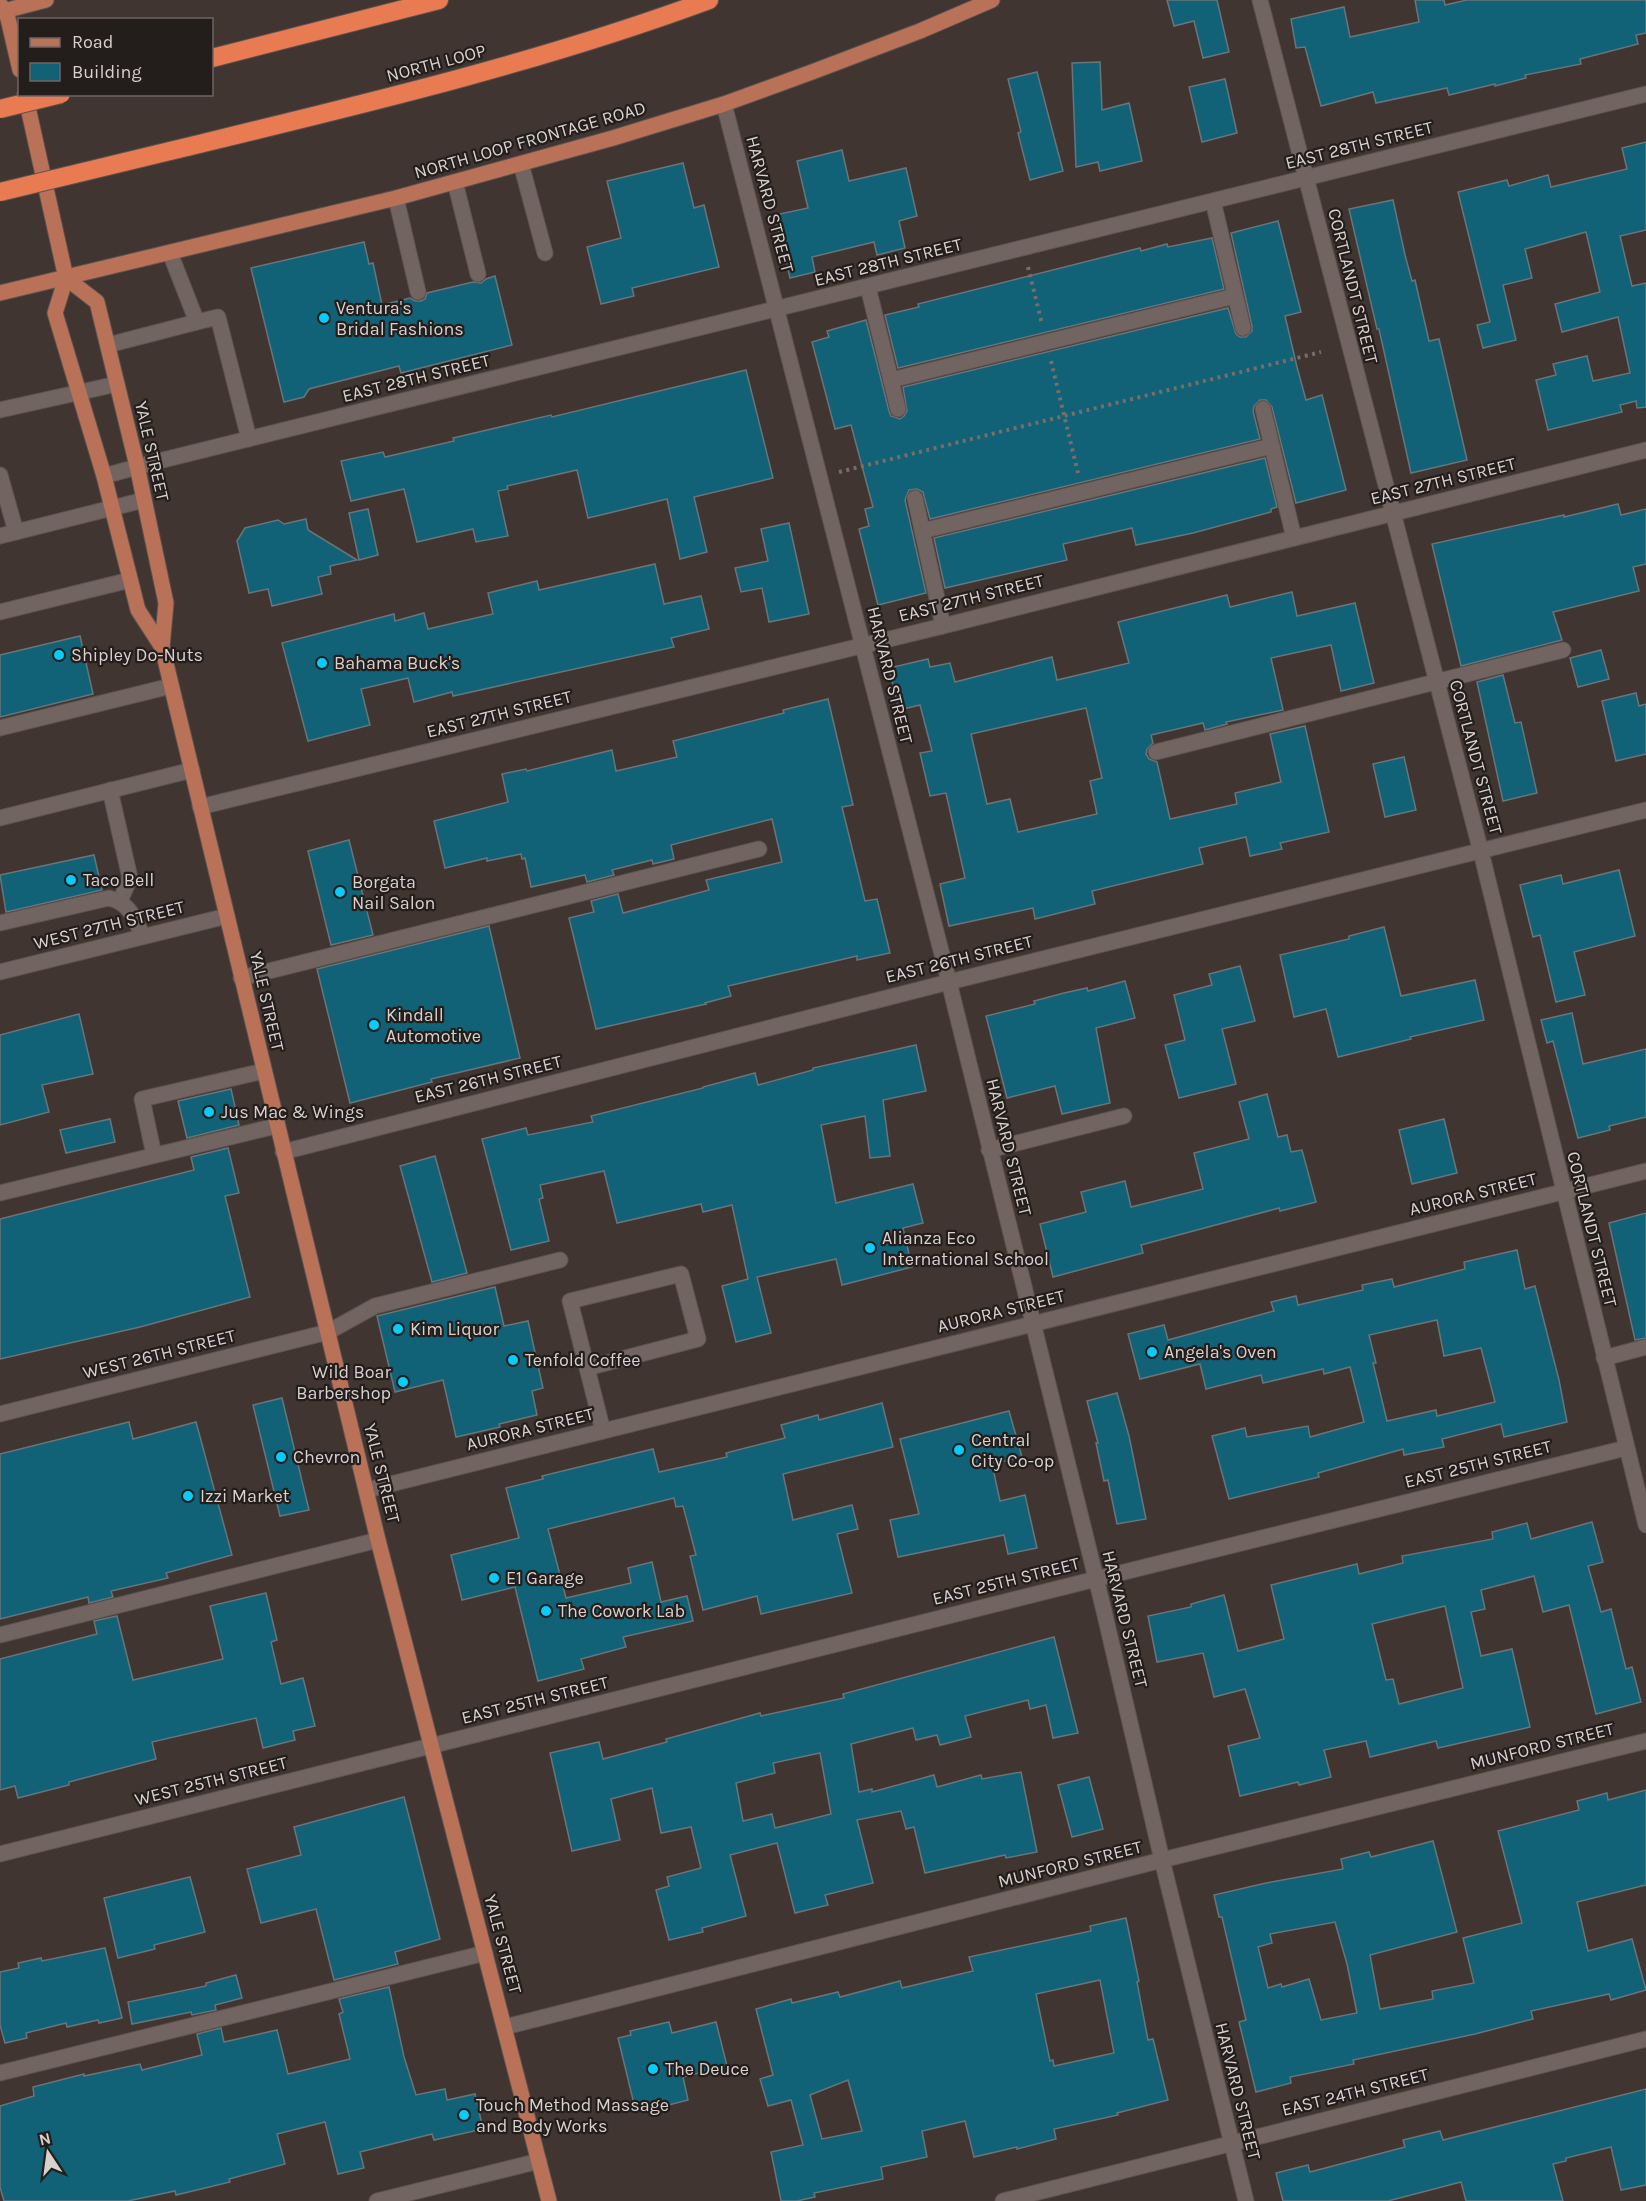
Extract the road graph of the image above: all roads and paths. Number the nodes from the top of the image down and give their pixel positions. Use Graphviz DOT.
graph roads {
  1 [pos="46,0"];
  2 [pos="439,0"];
  3 [pos="708,0"];
  4 [pos="992,0"];
  5 [pos="1260,0"];
  6 [pos="4,7"];
  7 [pos="213,58"];
  8 [pos="18,62"];
  9 [pos="1646,94"];
  10 [pos="25,96"];
  11 [pos="53,96"];
  12 [pos="724,104"];
  13 [pos="0,109"];
  14 [pos="521,164"];
  15 [pos="1305,178"];
  16 [pos="455,182"];
  17 [pos="0,192"];
  18 [pos="396,198"];
  19 [pos="1213,201"];
  20 [pos="1023,249"];
  21 [pos="170,253"];
  22 [pos="544,253"];
  23 [pos="478,274"];
  24 [pos="66,278"];
  25 [pos="868,287"];
  26 [pos="418,292"];
  27 [pos="0,293"];
  28 [pos="1235,296"];
  29 [pos="777,309"];
  30 [pos="197,322"];
  31 [pos="1243,327"];
  32 [pos="1046,342"];
  33 [pos="108,345"];
  34 [pos="1321,352"];
  35 [pos="891,380"];
  36 [pos="117,384"];
  37 [pos="77,392"];
  38 [pos="898,408"];
  39 [pos="1263,409"];
  40 [pos="0,410"];
  41 [pos="1064,416"];
  42 [pos="249,439"];
  43 [pos="1272,446"];
  44 [pos="1646,450"];
  45 [pos="137,466"];
  46 [pos="838,472"];
  47 [pos="104,476"];
  48 [pos="0,477"];
  49 [pos="1083,492"];
  50 [pos="915,498"];
  51 [pos="144,500"];
  52 [pos="112,508"];
  53 [pos="1392,514"];
  54 [pos="922,531"];
  55 [pos="16,532"];
  56 [pos="0,536"];
  57 [pos="1294,538"];
  58 [pos="130,580"];
  59 [pos="0,612"];
  60 [pos="943,626"];
  61 [pos="862,646"];
  62 [pos="162,647"];
  63 [pos="1563,650"];
  64 [pos="1436,682"];
  65 [pos="171,686"];
  66 [pos="0,728"];
  67 [pos="1156,752"];
  68 [pos="192,770"];
  69 [pos="110,790"];
  70 [pos="200,807"];
  71 [pos="1646,810"];
  72 [pos="0,818"];
  73 [pos="759,849"];
  74 [pos="1481,852"];
  75 [pos="120,901"];
  76 [pos="226,916"];
  77 [pos="0,923"];
  78 [pos="143,936"];
  79 [pos="0,972"];
  80 [pos="241,978"];
  81 [pos="949,982"];
  82 [pos="264,1071"];
  83 [pos="1124,1116"];
  84 [pos="276,1126"];
  85 [pos="989,1150"];
  86 [pos="283,1152"];
  87 [pos="154,1155"];
  88 [pos="1646,1171"];
  89 [pos="1563,1191"];
  90 [pos="0,1193"];
  91 [pos="560,1260"];
  92 [pos="1032,1323"];
  93 [pos="328,1332"];
  94 [pos="1646,1347"];
  95 [pos="1604,1358"];
  96 [pos="587,1368"];
  97 [pos="0,1414"];
  98 [pos="603,1431"];
  99 [pos="1626,1448"];
  100 [pos="367,1490"];
  101 [pos="1646,1525"];
  102 [pos="378,1540"];
  103 [pos="1096,1579"];
  104 [pos="0,1635"];
  105 [pos="1646,1741"];
  106 [pos="431,1746"];
  107 [pos="0,1854"];
  108 [pos="1162,1860"];
  109 [pos="485,1953"];
  110 [pos="505,2027"];
  111 [pos="1646,2038"];
  112 [pos="0,2073"];
  113 [pos="1231,2144"];
  114 [pos="539,2161"];
  115 [pos="377,2201"];
  116 [pos="549,2201"];
  117 [pos="1003,2201"];
  118 [pos="1246,2201"];
  1 -- 6 [label="main road"];
  2 -- 7 [label="highway"];
  3 -- 17 [label="highway, NORTH LOOP, bridge"];
  4 -- 12 [label="main road, NORTH LOOP FRONTAGE ROAD"];
  5 -- 15 [label="street, CORTLANDT STREET"];
  6 -- 8 [label="main road"];
  9 -- 15 [label="street, EAST 28TH STREET"];
  10 -- 24 [label="main road"];
  11 -- 13 [label="highway, bridge"];
  12 -- 14 [label="main road, NORTH LOOP FRONTAGE ROAD"];
  12 -- 29 [label="street, HARVARD STREET"];
  14 -- 16 [label="main road, NORTH LOOP FRONTAGE ROAD"];
  14 -- 22 [label="street"];
  15 -- 19 [label="street, EAST 28TH STREET"];
  15 -- 53 [label="street, CORTLANDT STREET"];
  16 -- 18 [label="main road, NORTH LOOP FRONTAGE ROAD"];
  16 -- 23 [label="street"];
  18 -- 21 [label="main road, NORTH LOOP FRONTAGE ROAD"];
  18 -- 26 [label="street"];
  19 -- 20 [label="street, EAST 28TH STREET"];
  19 -- 28 [label="street"];
  20 -- 25 [label="street, EAST 28TH STREET"];
  20 -- 32 [label="path"];
  21 -- 24 [label="main road, NORTH LOOP FRONTAGE ROAD"];
  21 -- 30 [label="street"];
  24 -- 27 [label="main road, NORTH LOOP FRONTAGE ROAD"];
  24 -- 33 [label="main road, YALE STREET"];
  24 -- 37 [label="main road, YALE STREET"];
  25 -- 29 [label="street, EAST 28TH STREET"];
  25 -- 35 [label="street"];
  28 -- 31 [label="street"];
  28 -- 32 [label="street"];
  29 -- 42 [label="street, EAST 28TH STREET"];
  29 -- 61 [label="street, HARVARD STREET"];
  30 -- 33 [label="street"];
  30 -- 42 [label="street"];
  32 -- 35 [label="street"];
  32 -- 41 [label="path"];
  33 -- 36 [label="main road, YALE STREET"];
  34 -- 41 [label="path"];
  35 -- 38 [label="street"];
  36 -- 37 [label="street"];
  36 -- 45 [label="main road, YALE STREET"];
  37 -- 40 [label="street"];
  37 -- 47 [label="main road, YALE STREET"];
  39 -- 43 [label="street"];
  41 -- 46 [label="path"];
  41 -- 49 [label="path"];
  42 -- 45 [label="street, EAST 28TH STREET"];
  43 -- 49 [label="street"];
  43 -- 57 [label="street"];
  44 -- 53 [label="street, EAST 27TH STREET"];
  45 -- 47 [label="street, EAST 28TH STREET"];
  45 -- 51 [label="main road, YALE STREET"];
  47 -- 52 [label="main road, YALE STREET"];
  48 -- 55 [label="street"];
  49 -- 54 [label="street"];
  50 -- 54 [label="street"];
  51 -- 52 [label="street"];
  51 -- 62 [label="main road, YALE STREET"];
  52 -- 55 [label="street"];
  52 -- 58 [label="main road, YALE STREET"];
  53 -- 57 [label="street, EAST 27TH STREET"];
  53 -- 64 [label="street, CORTLANDT STREET"];
  54 -- 60 [label="street"];
  55 -- 56 [label="street"];
  57 -- 60 [label="street, EAST 27TH STREET"];
  58 -- 59 [label="street"];
  58 -- 62 [label="main road, YALE STREET"];
  60 -- 61 [label="street, EAST 27TH STREET"];
  61 -- 70 [label="street, EAST 27TH STREET"];
  61 -- 81 [label="street, HARVARD STREET"];
  62 -- 65 [label="main road, YALE STREET"];
  63 -- 64 [label="street"];
  64 -- 67 [label="street"];
  64 -- 74 [label="street, CORTLANDT STREET"];
  65 -- 66 [label="street"];
  65 -- 68 [label="main road, YALE STREET"];
  68 -- 69 [label="street"];
  68 -- 70 [label="main road, YALE STREET"];
  69 -- 72 [label="street"];
  69 -- 75 [label="street"];
  70 -- 76 [label="main road, YALE STREET"];
  71 -- 74 [label="street, EAST 26TH STREET"];
  73 -- 80 [label="street"];
  74 -- 81 [label="street, EAST 26TH STREET"];
  74 -- 89 [label="street, CORTLANDT STREET"];
  75 -- 77 [label="street"];
  75 -- 78 [label="street"];
  76 -- 78 [label="street, WEST 27TH STREET"];
  76 -- 80 [label="main road, YALE STREET"];
  78 -- 79 [label="street, WEST 27TH STREET"];
  80 -- 82 [label="main road, YALE STREET"];
  81 -- 85 [label="street, HARVARD STREET"];
  81 -- 86 [label="street, EAST 26TH STREET"];
  82 -- 84 [label="main road, YALE STREET"];
  82 -- 87 [label="street"];
  83 -- 85 [label="street"];
  84 -- 86 [label="main road, YALE STREET"];
  84 -- 87 [label="street"];
  85 -- 92 [label="street, HARVARD STREET"];
  86 -- 93 [label="main road, YALE STREET"];
  87 -- 90 [label="street"];
  88 -- 89 [label="street, AURORA STREET"];
  89 -- 92 [label="street, AURORA STREET"];
  89 -- 95 [label="street, CORTLANDT STREET"];
  91 -- 93 [label="street, WEST 26TH STREET"];
  92 -- 98 [label="street, AURORA STREET"];
  92 -- 103 [label="street, HARVARD STREET"];
  93 -- 97 [label="street, WEST 26TH STREET"];
  93 -- 100 [label="main road, YALE STREET"];
  94 -- 95 [label="street"];
  95 -- 99 [label="street, CORTLANDT STREET"];
  96 -- 96 [label="street"];
  96 -- 98 [label="street"];
  98 -- 100 [label="street, AURORA STREET"];
  99 -- 101 [label="street, CORTLANDT STREET"];
  99 -- 103 [label="street, EAST 25TH STREET"];
  100 -- 102 [label="main road, YALE STREET"];
  102 -- 104 [label="street"];
  102 -- 106 [label="main road, YALE STREET"];
  103 -- 106 [label="street, EAST 25TH STREET"];
  103 -- 108 [label="street, HARVARD STREET"];
  105 -- 108 [label="street, MUNFORD STREET"];
  106 -- 107 [label="street, WEST 25TH STREET"];
  106 -- 109 [label="main road, YALE STREET"];
  108 -- 110 [label="street, MUNFORD STREET"];
  108 -- 113 [label="street, HARVARD STREET"];
  109 -- 110 [label="main road, YALE STREET"];
  109 -- 112 [label="street"];
  110 -- 114 [label="main road, YALE STREET"];
  111 -- 113 [label="street, EAST 24TH STREET"];
  113 -- 117 [label="street, EAST 24TH STREET"];
  113 -- 118 [label="street, HARVARD STREET"];
  114 -- 115 [label="street"];
  114 -- 116 [label="main road, YALE STREET"];
}
